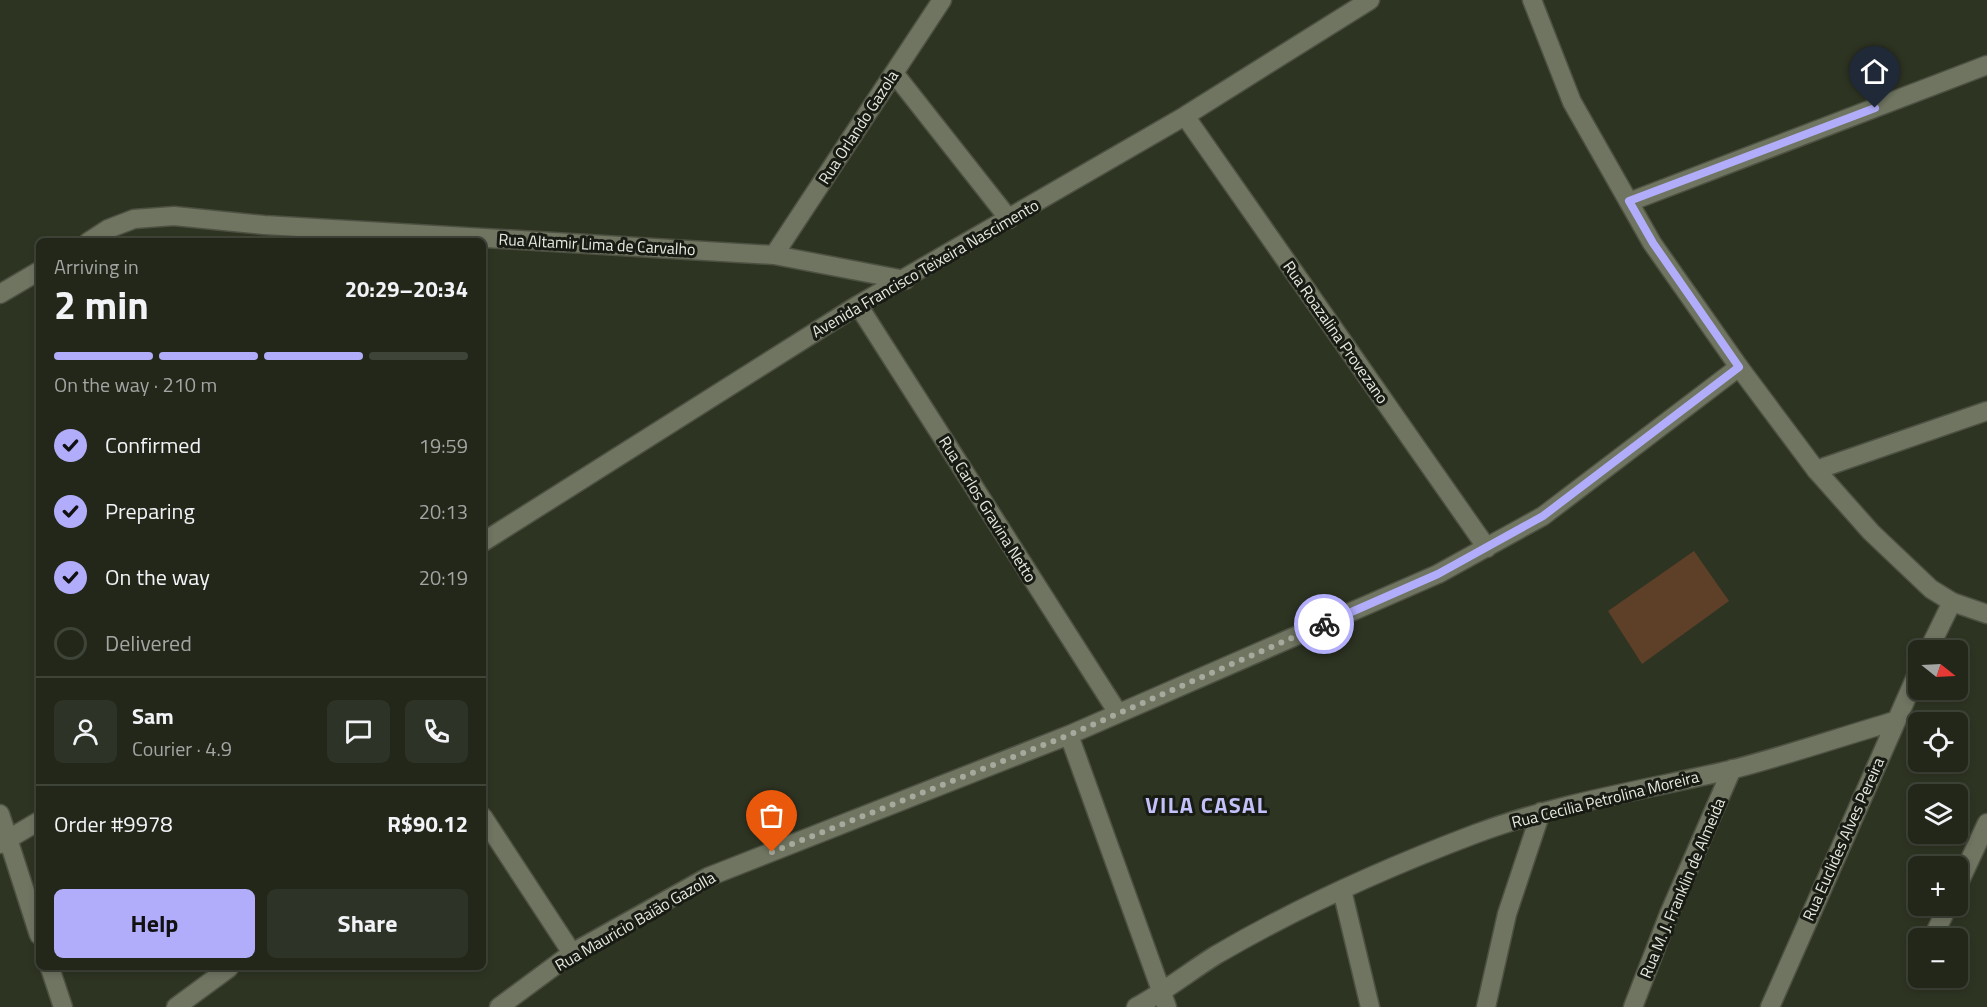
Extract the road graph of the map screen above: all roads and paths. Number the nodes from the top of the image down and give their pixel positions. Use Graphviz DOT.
graph roads {
  1 [pos="942,0"];
  2 [pos="1370,0"];
  3 [pos="1532,0"];
  4 [pos="1987,65"];
  5 [pos="894,73"];
  6 [pos="1185,116"];
  7 [pos="1629,201"];
  8 [pos="1009,219"];
  9 [pos="112,235"];
  10 [pos="485,238"];
  11 [pos="486,238"];
  12 [pos="774,255"];
  13 [pos="36,273"];
  14 [pos="905,280"];
  15 [pos="0,294"];
  16 [pos="858,305"];
  17 [pos="1739,367"];
  18 [pos="1987,411"];
  19 [pos="1816,470"];
  20 [pos="486,540"];
  21 [pos="1487,548"];
  22 [pos="1952,602"];
  23 [pos="1987,614"];
  24 [pos="1933,640"];
  25 [pos="1908,693"];
  26 [pos="1118,713"];
  27 [pos="1895,721"];
  28 [pos="1069,735"];
  29 [pos="1732,769"];
  30 [pos="1541,812"];
  31 [pos="0,814"];
  32 [pos="486,822"];
  33 [pos="36,823"];
  34 [pos="1987,823"];
  35 [pos="4,842"];
  36 [pos="1968,864"];
  37 [pos="1342,890"];
  38 [pos="36,927"];
  39 [pos="572,953"];
  40 [pos="51,970"];
  41 [pos="226,970"];
  42 [pos="1165,1000"];
  43 [pos="63,1007"];
  44 [pos="176,1007"];
  45 [pos="499,1007"];
  46 [pos="1136,1007"];
  47 [pos="1370,1007"];
  48 [pos="1486,1007"];
  49 [pos="1633,1007"];
  50 [pos="1770,1007"];
  1 -- 5 [label="street, Rua Orlando Gazola"];
  2 -- 6 [label="street, Avenida Francisco Teixeira Nascimento"];
  3 -- 7 [label="street"];
  4 -- 7 [label="street"];
  5 -- 8 [label="street"];
  5 -- 12 [label="street, Rua Orlando Gazola"];
  6 -- 8 [label="street, Avenida Francisco Teixeira Nascimento"];
  6 -- 21 [label="street, Rua Roazalina Provezano"];
  7 -- 17 [label="street"];
  8 -- 14 [label="street, Avenida Francisco Teixeira Nascimento"];
  9 -- 10 [label="street, Rua Altamir Lima de Carvalho"];
  11 -- 12 [label="street, Rua Altamir Lima de Carvalho"];
  12 -- 14 [label="street, Rua Altamir Lima de Carvalho"];
  13 -- 15 [label="street"];
  14 -- 16 [label="street, Avenida Francisco Teixeira Nascimento"];
  16 -- 20 [label="street, Avenida Francisco Teixeira Nascimento"];
  16 -- 26 [label="street, Rua Carlos Gravina Netto"];
  17 -- 19 [label="street"];
  17 -- 21 [label="street, Rua Mauricio Baião Gazolla"];
  18 -- 19 [label="street"];
  19 -- 22 [label="street"];
  21 -- 26 [label="street, Rua Mauricio Baião Gazolla"];
  22 -- 23 [label="street"];
  22 -- 24 [label="street"];
  25 -- 27 [label="street, Rua Euclides Alves Pereira"];
  26 -- 28 [label="street, Rua Mauricio Baião Gazolla"];
  27 -- 29 [label="street, Rua Cecilia Petrolina Moreira"];
  27 -- 50 [label="street, Rua Euclides Alves Pereira"];
  28 -- 39 [label="street, Rua Mauricio Baião Gazolla"];
  28 -- 42 [label="street"];
  29 -- 30 [label="street, Rua Cecilia Petrolina Moreira"];
  29 -- 49 [label="street, Rua M. J. Franklin de Almeida"];
  30 -- 37 [label="street, Rua Cecilia Petrolina Moreira"];
  30 -- 48 [label="street"];
  31 -- 35 [label="street"];
  32 -- 39 [label="street"];
  33 -- 35 [label="street"];
  34 -- 36 [label="street"];
  35 -- 38 [label="street"];
  37 -- 42 [label="street, Rua Cecilia Petrolina Moreira"];
  37 -- 47 [label="street"];
  39 -- 45 [label="street, Rua Mauricio Baião Gazolla"];
  40 -- 43 [label="street"];
  41 -- 44 [label="street"];
  42 -- 46 [label="street, Rua Cecilia Petrolina Moreira"];
}
